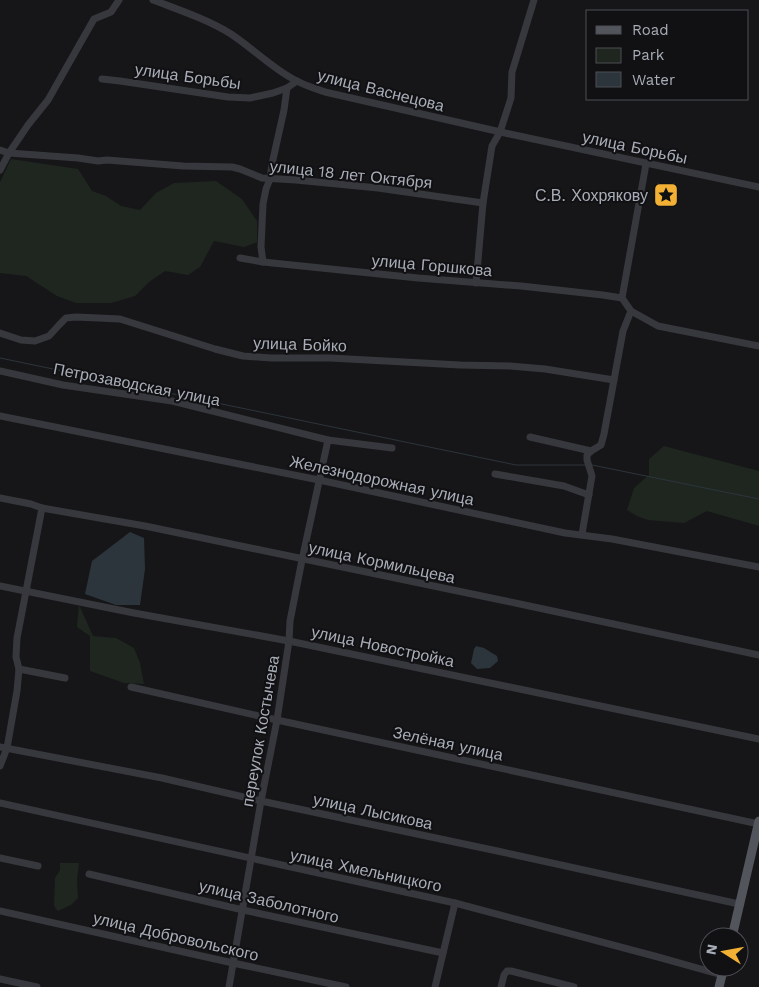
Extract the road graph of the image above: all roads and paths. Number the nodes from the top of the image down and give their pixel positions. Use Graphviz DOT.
graph roads {
  1 [pos="119,0"];
  2 [pos="153,0"];
  3 [pos="534,0"];
  4 [pos="102,79"];
  5 [pos="297,81"];
  6 [pos="287,88"];
  7 [pos="502,133"];
  8 [pos="0,150"];
  9 [pos="9,153"];
  10 [pos="646,164"];
  11 [pos="0,170"];
  12 [pos="270,179"];
  13 [pos="759,187"];
  14 [pos="483,203"];
  15 [pos="240,258"];
  16 [pos="263,262"];
  17 [pos="476,283"];
  18 [pos="622,298"];
  19 [pos="631,312"];
  20 [pos="0,333"];
  21 [pos="759,346"];
  22 [pos="0,370"];
  23 [pos="614,380"];
  24 [pos="0,416"];
  25 [pos="530,437"];
  26 [pos="328,440"];
  27 [pos="392,448"];
  28 [pos="591,451"];
  29 [pos="495,474"];
  30 [pos="319,480"];
  31 [pos="589,495"];
  32 [pos="0,498"];
  33 [pos="42,508"];
  34 [pos="582,534"];
  35 [pos="302,560"];
  36 [pos="759,567"];
  37 [pos="0,586"];
  38 [pos="25,591"];
  39 [pos="289,641"];
  40 [pos="759,655"];
  41 [pos="19,669"];
  42 [pos="65,678"];
  43 [pos="131,687"];
  44 [pos="277,720"];
  45 [pos="759,739"];
  46 [pos="3,748"];
  47 [pos="0,766"];
  48 [pos="261,801"];
  49 [pos="0,804"];
  50 [pos="759,823"];
  51 [pos="0,858"];
  52 [pos="252,859"];
  53 [pos="38,866"];
  54 [pos="89,874"];
  55 [pos="455,903"];
  56 [pos="739,904"];
  57 [pos="243,910"];
  58 [pos="0,911"];
  59 [pos="734,927"];
  60 [pos="443,953"];
  61 [pos="233,963"];
  62 [pos="699,966"];
  63 [pos="0,979"];
  64 [pos="564,986"];
  65 [pos="37,987"];
  66 [pos="229,987"];
  67 [pos="346,987"];
  68 [pos="436,987"];
  69 [pos="501,987"];
  70 [pos="574,987"];
  1 -- 9 [label="street"];
  2 -- 5 [label="street, улица Васнецова"];
  3 -- 7 [label="street"];
  4 -- 6 [label="street, улица Борьбы"];
  5 -- 6 [label="street, улица Борьбы"];
  5 -- 7 [label="street, улица Васнецова"];
  6 -- 12 [label="street"];
  7 -- 10 [label="street, улица Борьбы"];
  7 -- 14 [label="street"];
  8 -- 9 [label="street, улица 18 лет Октября"];
  9 -- 11 [label="street"];
  9 -- 12 [label="street, улица 18 лет Октября"];
  10 -- 13 [label="street, улица Борьбы"];
  10 -- 18 [label="street"];
  12 -- 14 [label="street, улица 18 лет Октября"];
  12 -- 16 [label="street"];
  14 -- 17 [label="street"];
  15 -- 16 [label="street, улица Горшкова"];
  16 -- 17 [label="street, улица Горшкова"];
  17 -- 18 [label="street, улица Горшкова"];
  18 -- 19 [label="street"];
  19 -- 21 [label="street"];
  19 -- 23 [label="street"];
  20 -- 23 [label="street, улица Бойко"];
  22 -- 26 [label="street, Петрозаводская улица"];
  23 -- 28 [label="street"];
  24 -- 30 [label="street, Железнодорожная улица"];
  25 -- 28 [label="street"];
  26 -- 27 [label="street, Петрозаводская улица"];
  26 -- 30 [label="street, переулок Костычева"];
  28 -- 31 [label="street"];
  29 -- 31 [label="street"];
  30 -- 34 [label="street, Железнодорожная улица"];
  30 -- 35 [label="street, переулок Костычева"];
  31 -- 34 [label="street"];
  32 -- 33 [label="street, улица Кормильцева"];
  33 -- 35 [label="street, улица Кормильцева"];
  33 -- 38 [label="street"];
  34 -- 36 [label="street, Железнодорожная улица"];
  35 -- 39 [label="street, переулок Костычева"];
  35 -- 40 [label="street, улица Кормильцева"];
  37 -- 38 [label="street, улица Новостройка"];
  38 -- 39 [label="street, улица Новостройка"];
  38 -- 41 [label="street"];
  39 -- 44 [label="street, переулок Костычева"];
  39 -- 45 [label="street, улица Новостройка"];
  41 -- 42 [label="street"];
  41 -- 46 [label="street"];
  43 -- 44 [label="street, Зелёная улица"];
  44 -- 48 [label="street, переулок Костычева"];
  44 -- 50 [label="street, Зелёная улица"];
  46 -- 47 [label="street"];
  46 -- 48 [label="street, улица Лысикова"];
  48 -- 52 [label="street, переулок Костычева"];
  48 -- 56 [label="street, улица Лысикова"];
  49 -- 52 [label="street, улица Хмельницкого"];
  50 -- 56 [label="main road"];
  51 -- 53 [label="street"];
  52 -- 55 [label="street, улица Хмельницкого"];
  52 -- 57 [label="street, переулок Костычева"];
  54 -- 57 [label="street, улица Заболотного"];
  55 -- 60 [label="street"];
  55 -- 62 [label="street, улица Хмельницкого"];
  56 -- 59 [label="main road"];
  57 -- 60 [label="street, улица Заболотного"];
  57 -- 61 [label="street, переулок Костычева"];
  58 -- 61 [label="street, улица Добровольского"];
  60 -- 68 [label="street"];
  61 -- 66 [label="street, переулок Костычева"];
  61 -- 67 [label="street, улица Добровольского"];
  63 -- 65 [label="street"];
  64 -- 69 [label="street"];
  64 -- 70 [label="street"];
}
